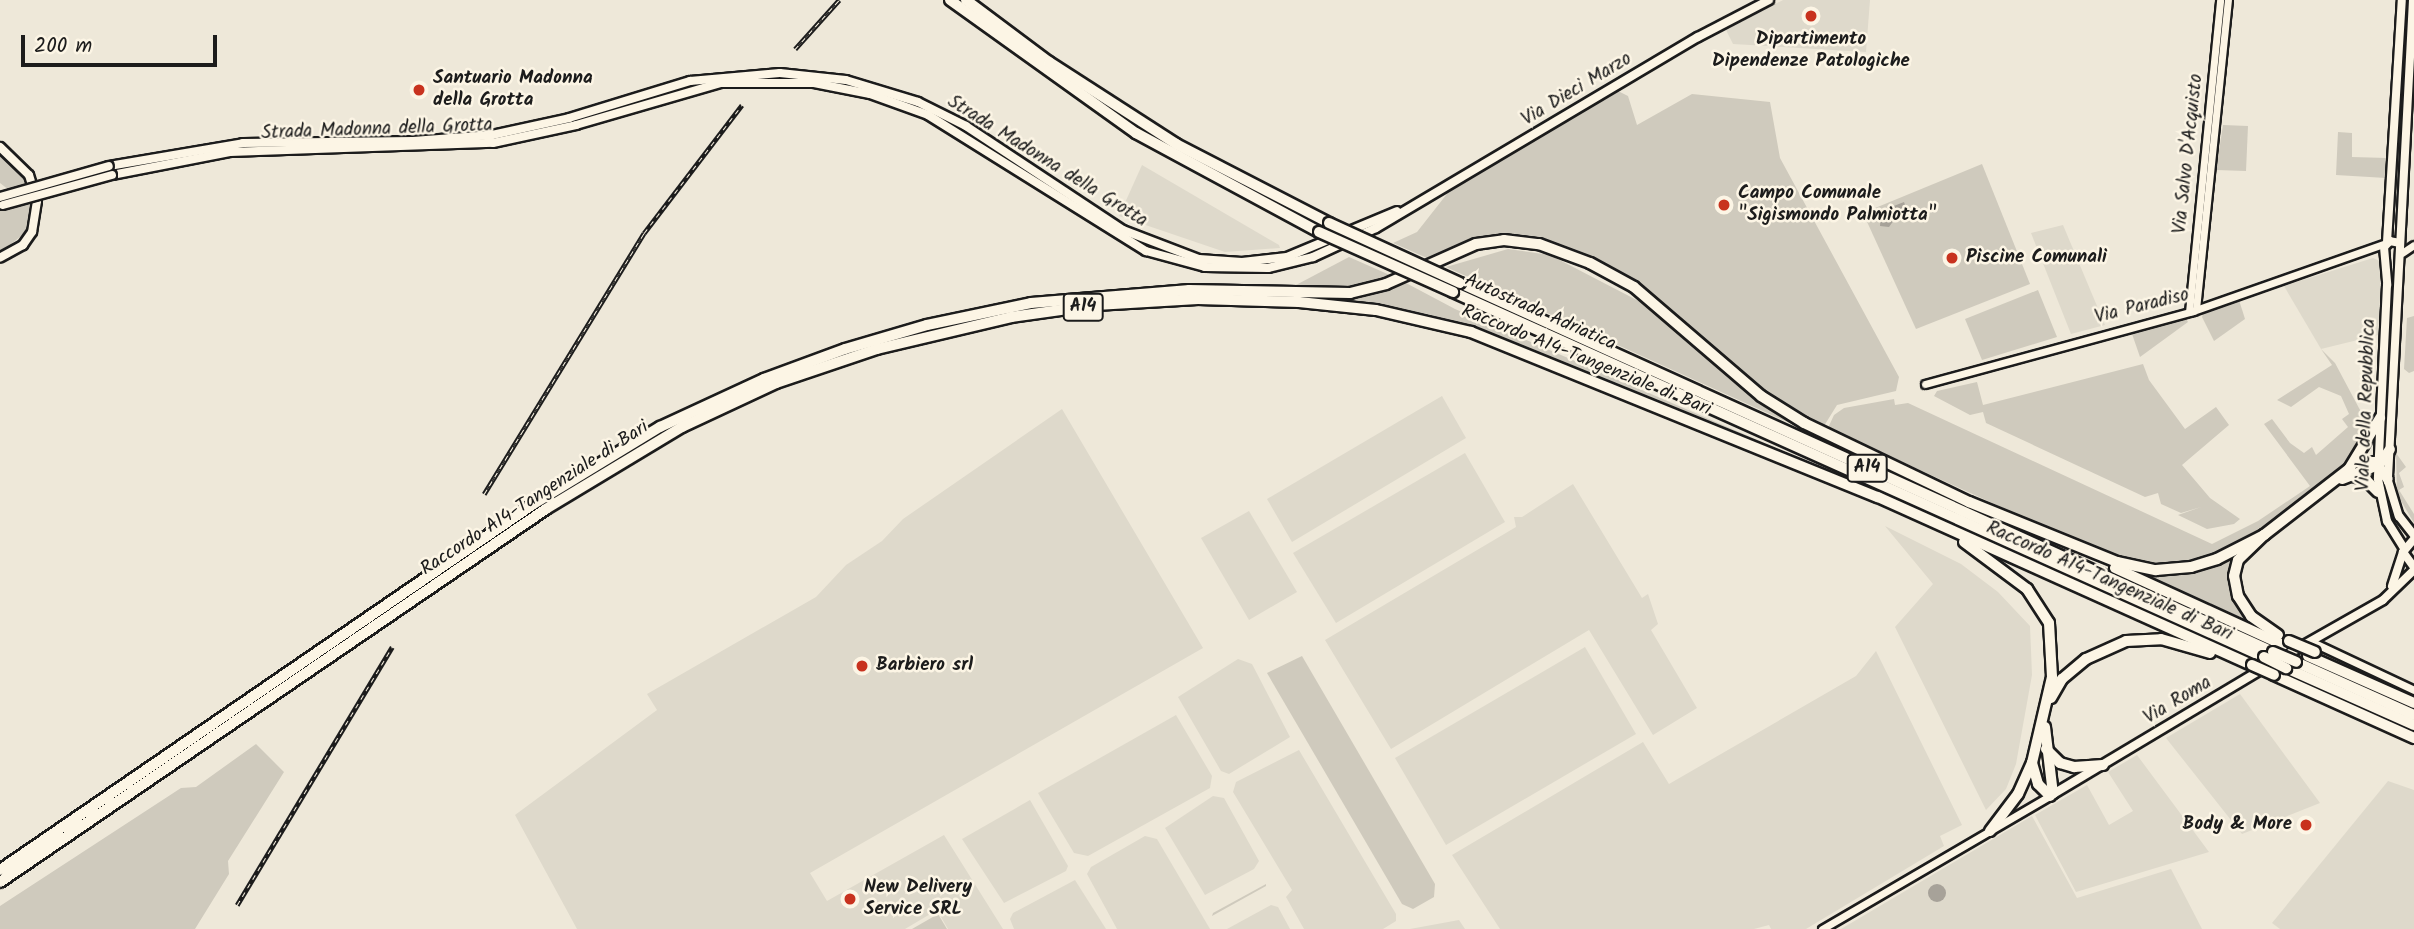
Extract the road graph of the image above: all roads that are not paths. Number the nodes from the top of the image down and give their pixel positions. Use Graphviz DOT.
graph roads {
  1 [pos="950,0"];
  2 [pos="967,0"];
  3 [pos="1769,0"];
  4 [pos="2220,0"];
  5 [pos="2228,0"];
  6 [pos="2402,0"];
  7 [pos="2413,0"];
  8 [pos="0,147"];
  9 [pos="1,204"];
  10 [pos="1403,209"];
  11 [pos="2387,243"];
  12 [pos="2400,243"];
  13 [pos="2414,244"];
  14 [pos="2365,254"];
  15 [pos="2402,255"];
  16 [pos="2386,256"];
  17 [pos="0,257"];
  18 [pos="1456,288"];
  19 [pos="2192,310"];
  20 [pos="1925,384"];
  21 [pos="2380,418"];
  22 [pos="2390,449"];
  23 [pos="2356,462"];
  24 [pos="2379,465"];
  25 [pos="2347,477"];
  26 [pos="2388,479"];
  27 [pos="2328,487"];
  28 [pos="2378,492"];
  29 [pos="1878,498"];
  30 [pos="1969,502"];
  31 [pos="2264,534"];
  32 [pos="2414,537"];
  33 [pos="2404,550"];
  34 [pos="2414,568"];
  35 [pos="2383,600"];
  36 [pos="2286,643"];
  37 [pos="2311,650"];
  38 [pos="2291,665"];
  39 [pos="2250,667"];
  40 [pos="2414,690"];
  41 [pos="2414,702"];
  42 [pos="2414,715"];
  43 [pos="2414,725"];
  44 [pos="2414,738"];
  45 [pos="2046,749"];
  46 [pos="2032,763"];
  47 [pos="2103,765"];
  48 [pos="2052,795"];
  49 [pos="1990,831"];
  50 [pos="0,870"];
  51 [pos="0,882"];
  52 [pos="1822,929"];
  1 -- 18 [label="highway, Autostrada Adriatica / A14, bridge"];
  2 -- 18 [label="highway, Autostrada Adriatica / A14, bridge"];
  3 -- 10 [label="main road, Via Dieci Marzo"];
  4 -- 19 [label="street, Via Salvo D'Acquisto"];
  5 -- 19 [label="street, Via Salvo D'Acquisto"];
  6 -- 11 [label="main road"];
  7 -- 12 [label="main road"];
  8 -- 17 [label="main road"];
  9 -- 10 [label="main road, Strada Madonna della Grotta, bridge"];
  11 -- 12 [label="main road"];
  11 -- 14 [label="street, Via Paradiso"];
  11 -- 16 [label="main road, Viale della Repubblica"];
  12 -- 13 [label="street"];
  12 -- 15 [label="main road, Viale della Repubblica"];
  13 -- 15 [label="street"];
  14 -- 16 [label="street, Via Paradiso"];
  14 -- 19 [label="street, Via Paradiso"];
  15 -- 16 [label="main road"];
  15 -- 22 [label="main road, Viale della Repubblica"];
  16 -- 21 [label="main road, Viale della Repubblica"];
  18 -- 38 [label="highway, Autostrada Adriatica / A14, bridge"];
  19 -- 20 [label="street, Via Paradiso"];
  21 -- 23 [label="highway"];
  21 -- 24 [label="main road, Viale della Repubblica"];
  22 -- 24 [label="highway"];
  22 -- 26 [label="main road, Viale della Repubblica"];
  23 -- 24 [label="highway"];
  23 -- 27 [label="highway"];
  24 -- 25 [label="highway"];
  24 -- 26 [label="highway"];
  24 -- 28 [label="main road, Viale della Repubblica"];
  25 -- 27 [label="highway"];
  25 -- 28 [label="highway"];
  26 -- 32 [label="main road, Viale della Repubblica"];
  27 -- 31 [label="highway"];
  28 -- 33 [label="main road, Viale della Repubblica"];
  29 -- 39 [label="highway, Raccordo A14-Tangenziale di Bari / A14"];
  29 -- 46 [label="highway"];
  29 -- 51 [label="highway, Raccordo A14-Tangenziale di Bari / A14"];
  30 -- 31 [label="highway"];
  30 -- 36 [label="highway, Raccordo A14-Tangenziale di Bari"];
  30 -- 50 [label="highway, Raccordo A14-Tangenziale di Bari / A14"];
  31 -- 36 [label="highway"];
  32 -- 33 [label="main road"];
  33 -- 34 [label="main road, Viale della Repubblica"];
  33 -- 35 [label="main road"];
  34 -- 35 [label="main road, Via Roma"];
  35 -- 37 [label="main road, Via Roma"];
  36 -- 37 [label="highway, Raccordo A14-Tangenziale di Bari"];
  37 -- 40 [label="street"];
  37 -- 41 [label="highway, Raccordo A14-Tangenziale di Bari"];
  37 -- 47 [label="main road, Via Roma"];
  38 -- 42 [label="highway, Autostrada Adriatica / A14"];
  38 -- 43 [label="highway, Autostrada Adriatica / A14"];
  39 -- 44 [label="highway, Raccordo A14-Tangenziale di Bari / A14, bridge"];
  39 -- 45 [label="highway"];
  45 -- 47 [label="highway"];
  45 -- 48 [label="highway"];
  46 -- 48 [label="highway"];
  46 -- 49 [label="highway"];
  47 -- 48 [label="main road, Via Roma"];
  48 -- 49 [label="street, Via Roma"];
  49 -- 52 [label="street, Via Roma"];
}
